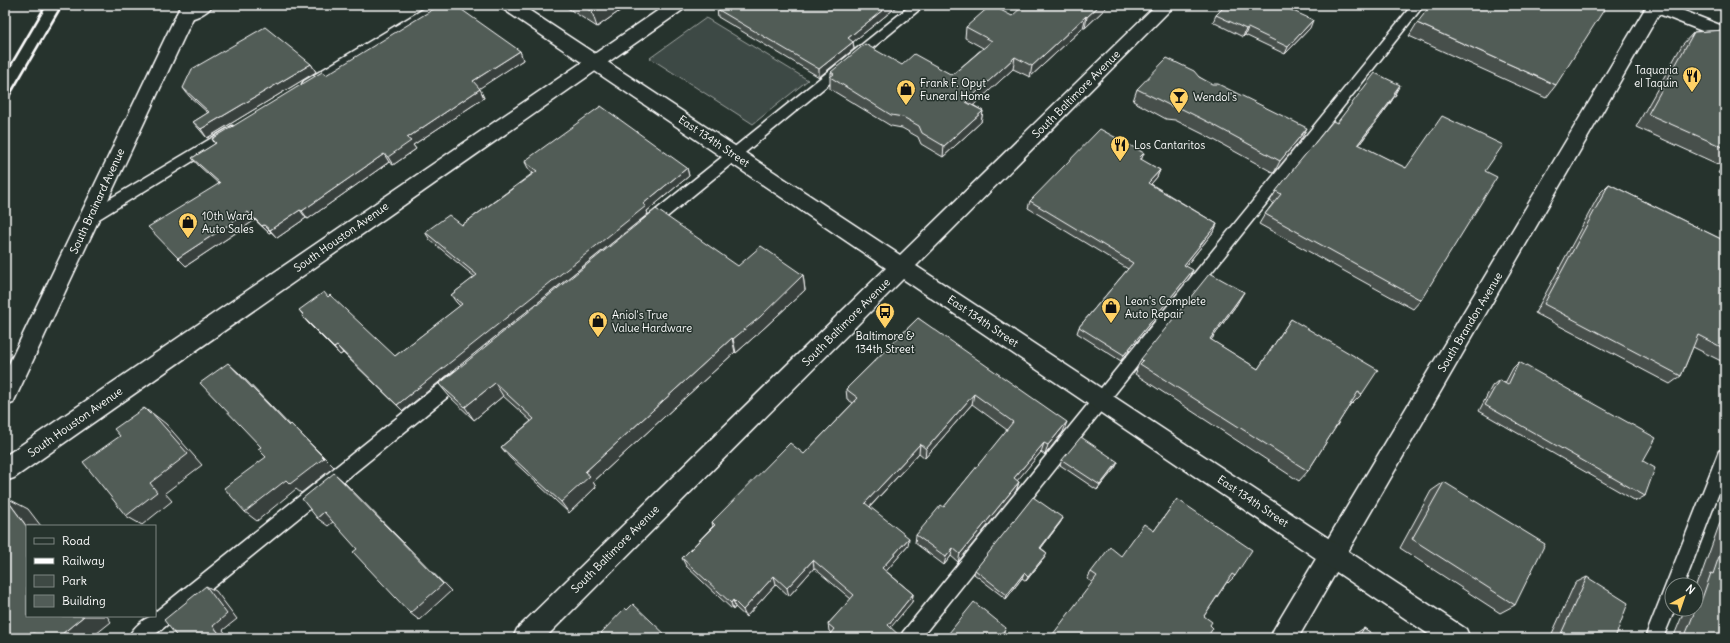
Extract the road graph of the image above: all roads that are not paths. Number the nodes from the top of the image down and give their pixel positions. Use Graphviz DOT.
graph roads {
  1 [pos="204,5"];
  2 [pos="439,5"];
  3 [pos="509,5"];
  4 [pos="678,5"];
  5 [pos="919,5"];
  6 [pos="1166,5"];
  7 [pos="1418,5"];
  8 [pos="1655,5"];
  9 [pos="188,10"];
  10 [pos="1725,34"];
  11 [pos="595,62"];
  12 [pos="297,91"];
  13 [pos="243,124"];
  14 [pos="734,155"];
  15 [pos="90,218"];
  16 [pos="633,237"];
  17 [pos="902,267"];
  18 [pos="472,367"];
  19 [pos="5,396"];
  20 [pos="1101,400"];
  21 [pos="1725,456"];
  22 [pos="5,470"];
  23 [pos="1332,554"];
  24 [pos="1678,577"];
  25 [pos="1664,613"];
  26 [pos="137,638"];
  27 [pos="526,638"];
  28 [pos="909,638"];
  29 [pos="1283,638"];
  30 [pos="1457,638"];
  31 [pos="1654,638"];
  1 -- 9 [label="street"];
  2 -- 12 [label="lane"];
  3 -- 11 [label="street, East 134th Street"];
  4 -- 11 [label="street, South Houston Avenue"];
  5 -- 14 [label="lane"];
  6 -- 17 [label="street, South Baltimore Avenue"];
  7 -- 20 [label="lane"];
  8 -- 10 [label="street"];
  8 -- 23 [label="street, South Brandon Avenue"];
  9 -- 15 [label="street, South Brainard Avenue"];
  11 -- 14 [label="street, East 134th Street"];
  11 -- 22 [label="street, South Houston Avenue"];
  13 -- 15 [label="lane"];
  14 -- 16 [label="lane"];
  14 -- 17 [label="street, East 134th Street"];
  15 -- 19 [label="street, South Brainard Avenue"];
  17 -- 20 [label="street, East 134th Street"];
  17 -- 27 [label="street, South Baltimore Avenue"];
  18 -- 26 [label="lane"];
  20 -- 23 [label="street, East 134th Street"];
  20 -- 28 [label="lane"];
  21 -- 24 [label="lane"];
  23 -- 29 [label="street, South Brandon Avenue"];
  23 -- 30 [label="street, East 134th Street"];
  25 -- 31 [label="lane"];
}
